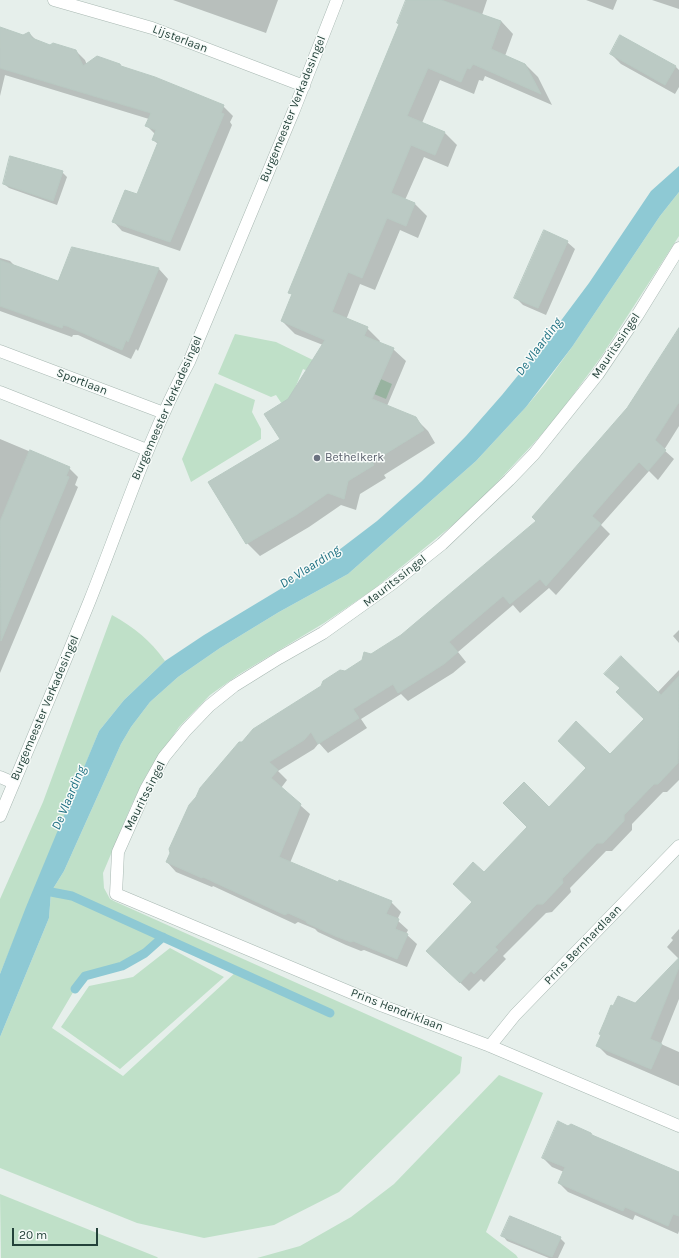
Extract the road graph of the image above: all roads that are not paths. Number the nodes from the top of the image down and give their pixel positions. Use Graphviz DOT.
graph roads {
  1 [pos="54,0"];
  2 [pos="337,0"];
  3 [pos="304,86"];
  4 [pos="679,248"];
  5 [pos="0,351"];
  6 [pos="0,392"];
  7 [pos="164,413"];
  8 [pos="147,450"];
  9 [pos="0,777"];
  10 [pos="14,783"];
  11 [pos="0,816"];
  12 [pos="679,846"];
  13 [pos="116,894"];
  14 [pos="490,1046"];
  15 [pos="679,1126"];
  1 -- 3 [label="street, Lijsterlaan"];
  2 -- 3 [label="street, Burgemeester Verkadesingel"];
  3 -- 7 [label="street, Burgemeester Verkadesingel"];
  4 -- 13 [label="street, Mauritssingel"];
  5 -- 7 [label="street, Sportlaan"];
  6 -- 8 [label="street"];
  7 -- 8 [label="street, Burgemeester Verkadesingel"];
  8 -- 10 [label="street, Burgemeester Verkadesingel"];
  9 -- 10 [label="street"];
  10 -- 11 [label="street, Burgemeester Verkadesingel"];
  12 -- 14 [label="street, Prins Bernhardlaan"];
  13 -- 14 [label="street, Prins Hendriklaan"];
  14 -- 15 [label="street, Prins Hendriklaan"];
}
